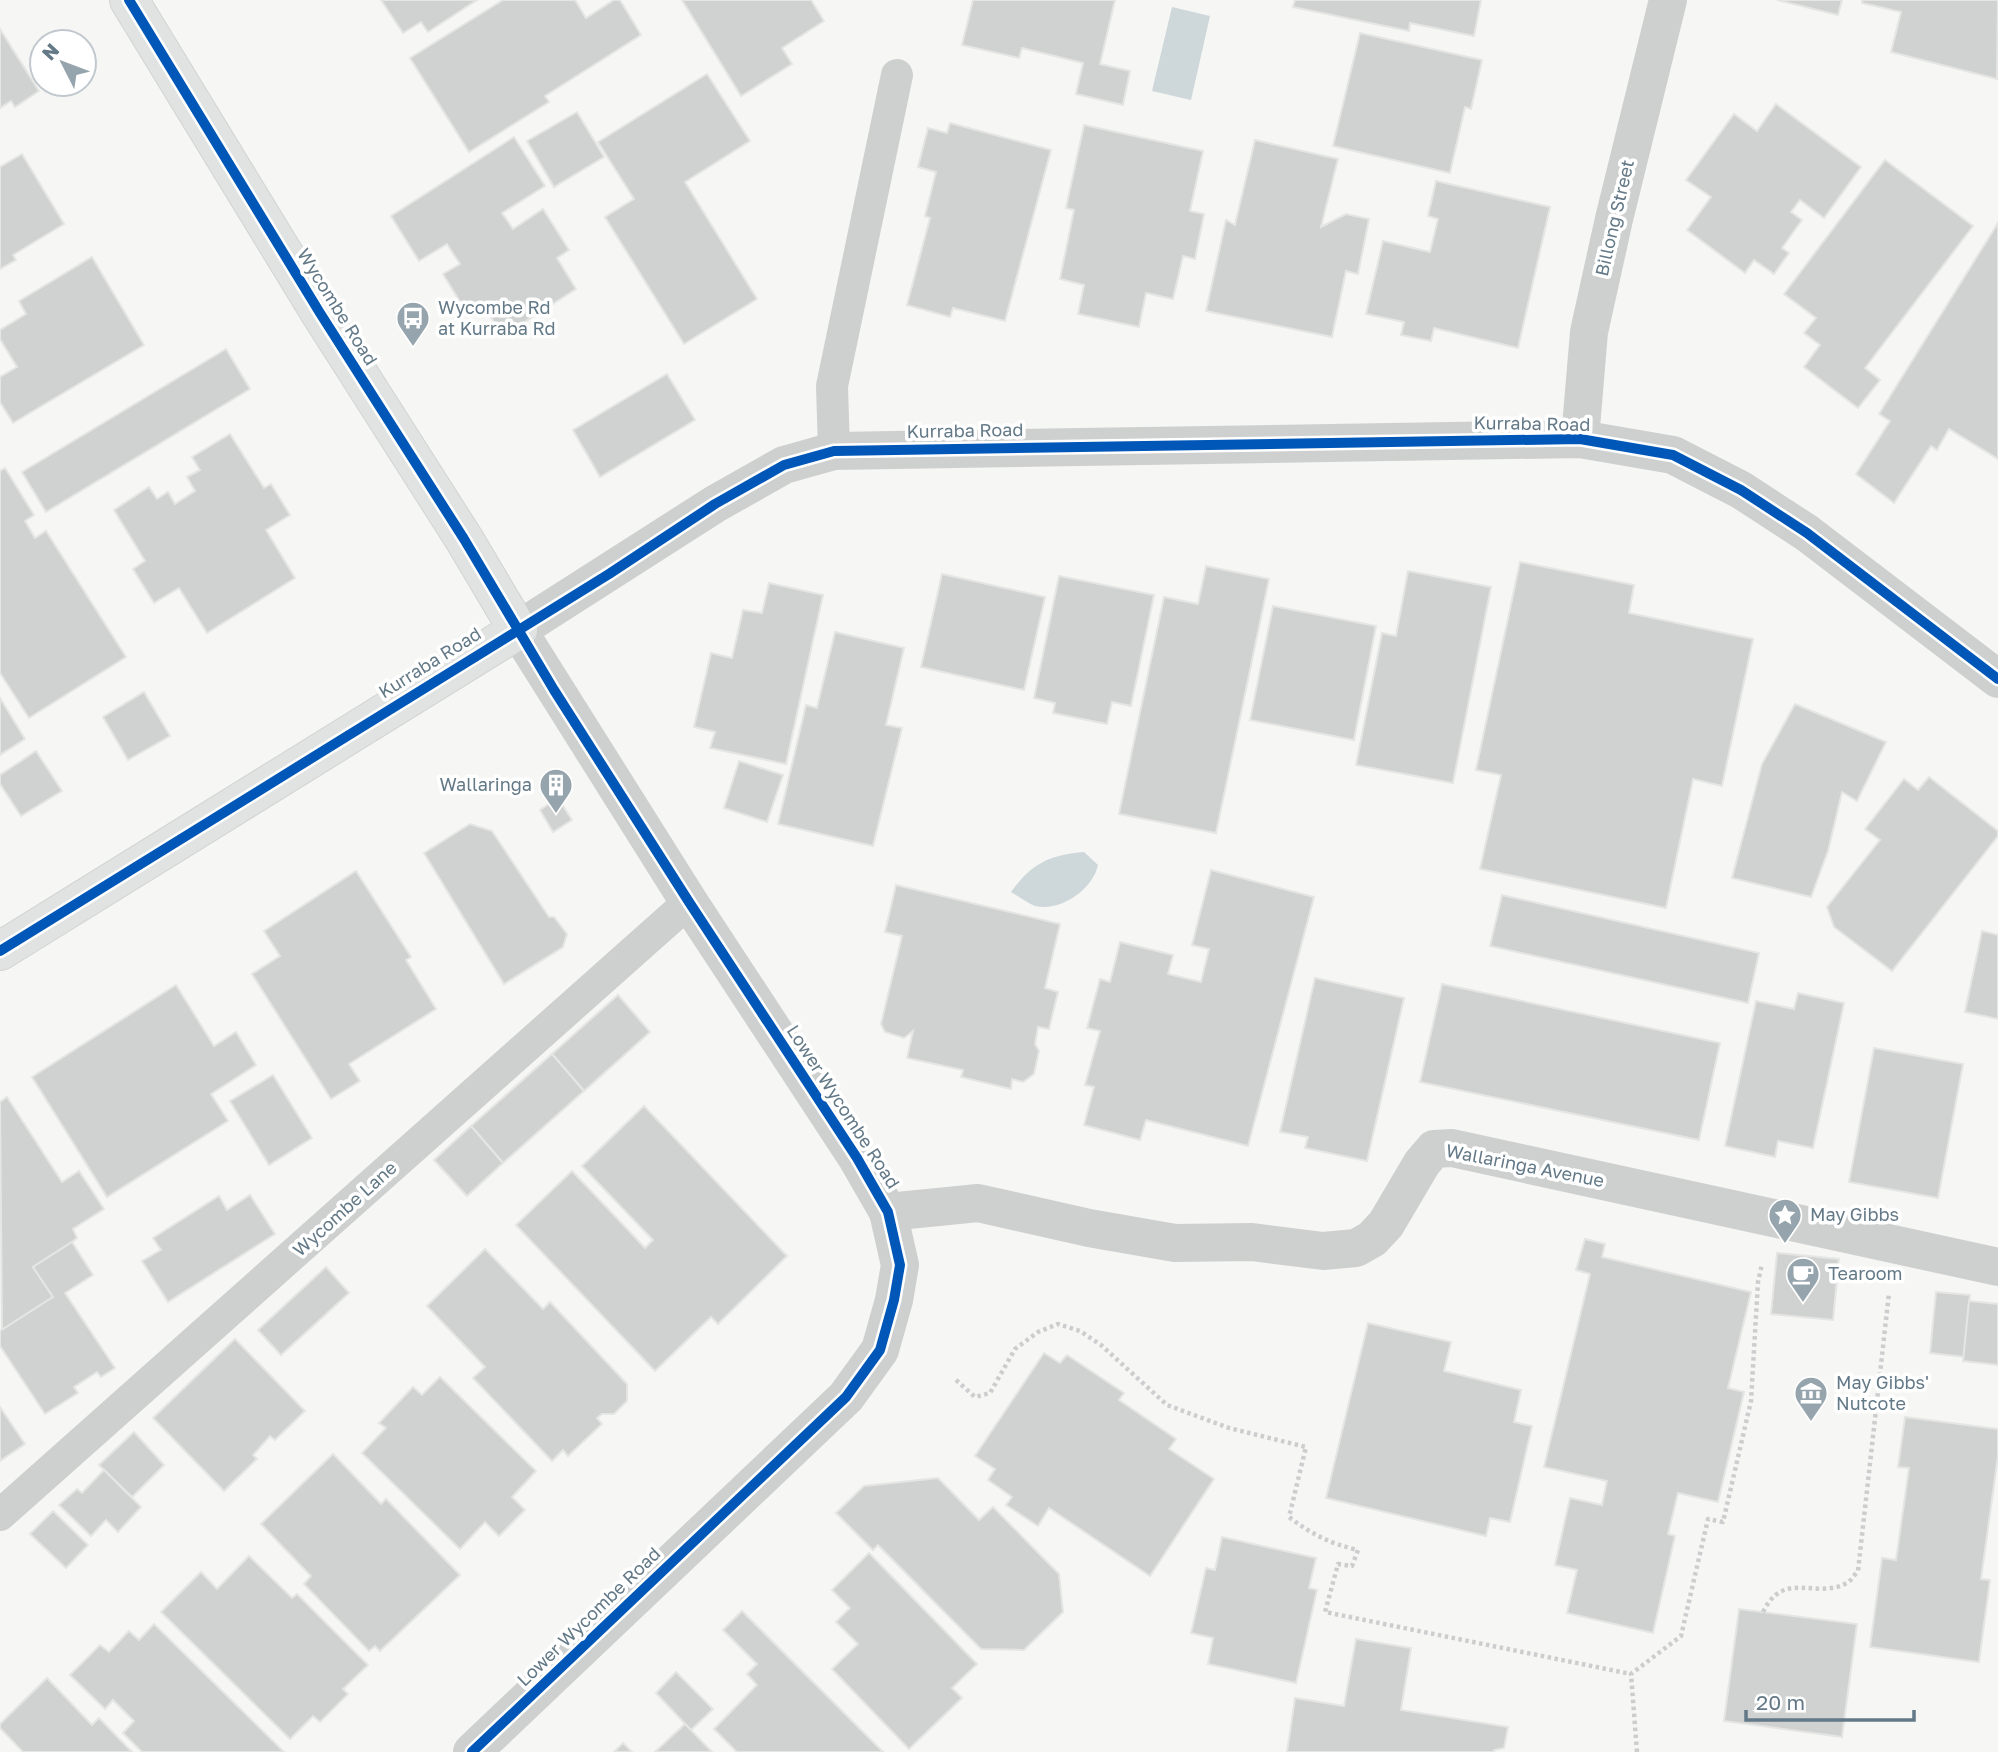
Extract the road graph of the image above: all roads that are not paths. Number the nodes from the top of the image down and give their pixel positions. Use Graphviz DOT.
graph roads {
  1 [pos="129,0"];
  2 [pos="1668,0"];
  3 [pos="897,75"];
  4 [pos="1580,439"];
  5 [pos="834,451"];
  6 [pos="518,630"];
  7 [pos="1998,679"];
  8 [pos="689,902"];
  9 [pos="0,951"];
  10 [pos="888,1212"];
  11 [pos="1998,1267"];
  12 [pos="0,1515"];
  13 [pos="472,1752"];
  1 -- 6 [label="main road, Wycombe Road"];
  2 -- 4 [label="street, Billong Street"];
  3 -- 5 [label="lane"];
  4 -- 5 [label="street, Kurraba Road"];
  4 -- 7 [label="street, Kurraba Road"];
  5 -- 6 [label="street, Kurraba Road"];
  6 -- 8 [label="street, Lower Wycombe Road"];
  6 -- 9 [label="main road, Kurraba Road"];
  8 -- 10 [label="street, Lower Wycombe Road"];
  8 -- 12 [label="lane, Wycombe Lane"];
  10 -- 11 [label="street, Wallaringa Avenue"];
  10 -- 13 [label="street, Lower Wycombe Road"];
}
